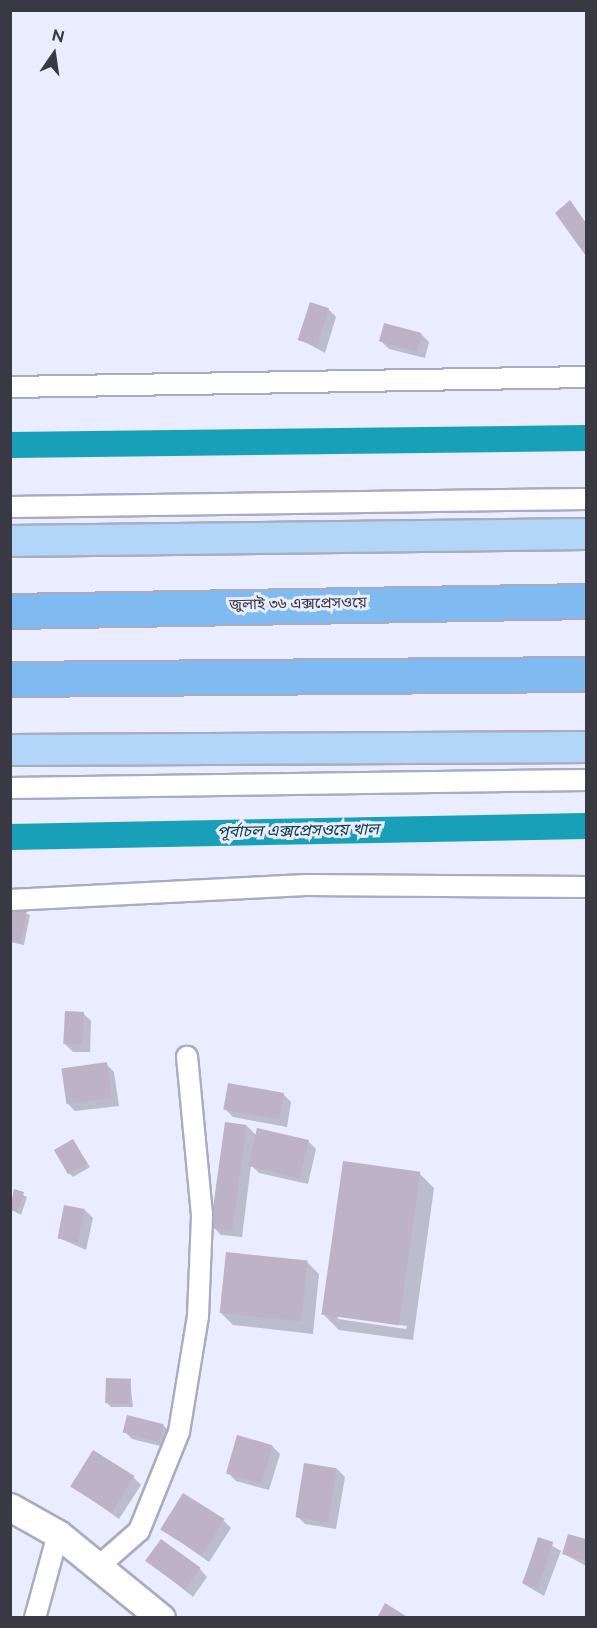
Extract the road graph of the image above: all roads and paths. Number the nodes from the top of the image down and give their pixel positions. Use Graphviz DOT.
graph roads {
  1 [pos="586,377"];
  2 [pos="10,387"];
  3 [pos="586,499"];
  4 [pos="10,507"];
  5 [pos="586,534"];
  6 [pos="10,541"];
  7 [pos="586,601"];
  8 [pos="10,611"];
  9 [pos="586,674"];
  10 [pos="10,680"];
  11 [pos="586,747"];
  12 [pos="10,750"];
  13 [pos="586,780"];
  14 [pos="10,788"];
  15 [pos="586,887"];
  16 [pos="10,900"];
  17 [pos="187,1057"];
  18 [pos="10,1507"];
  19 [pos="58,1534"];
  20 [pos="99,1566"];
  21 [pos="35,1617"];
  22 [pos="161,1617"];
  1 -- 2 [label="street"];
  3 -- 4 [label="street"];
  5 -- 6 [label="main road"];
  7 -- 8 [label="highway, জুলাই ৩৬ এক্সপ্রেসওয়ে"];
  9 -- 10 [label="highway"];
  11 -- 12 [label="main road"];
  13 -- 14 [label="street"];
  15 -- 16 [label="street"];
  17 -- 20 [label="street"];
  18 -- 19 [label="street"];
  19 -- 20 [label="street"];
  19 -- 21 [label="street"];
  20 -- 22 [label="street"];
}
